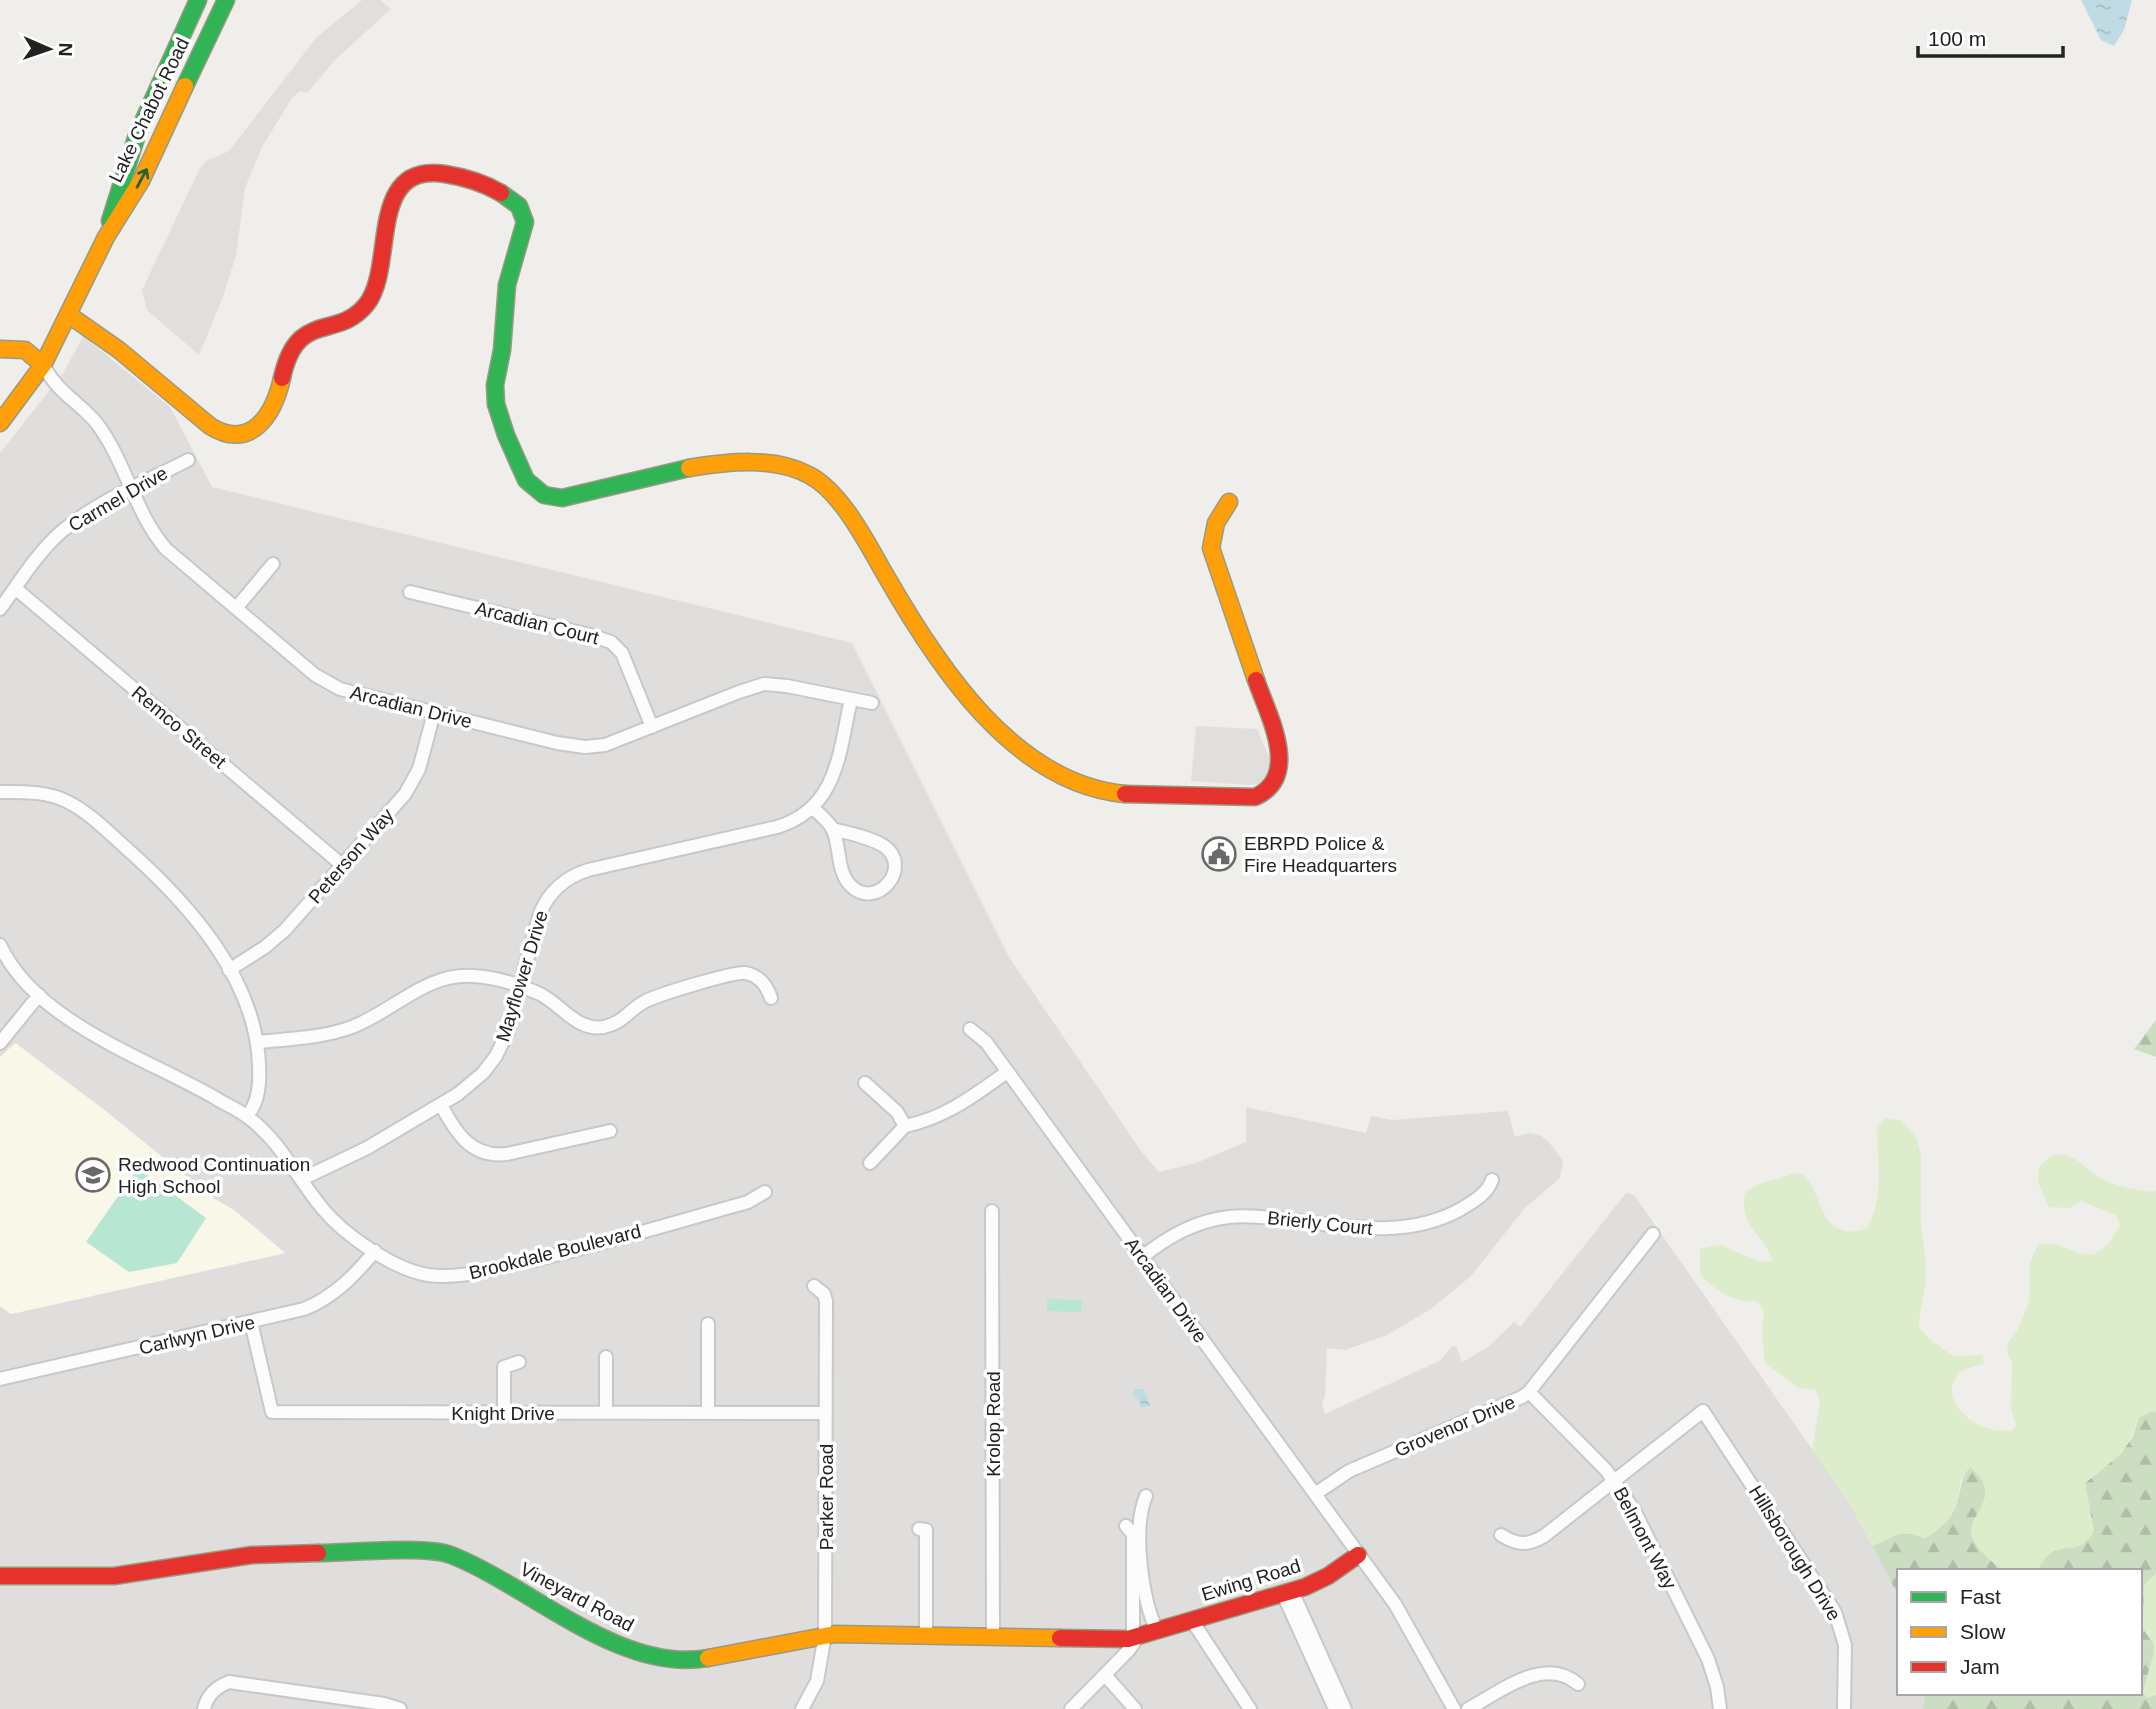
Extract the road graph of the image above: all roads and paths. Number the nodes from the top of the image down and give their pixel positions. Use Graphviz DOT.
graph roads {
  1 [pos="198,0"];
  2 [pos="226,0"];
  3 [pos="106,237"];
  4 [pos="69,315"];
  5 [pos="0,349"];
  6 [pos="43,365"];
  7 [pos="0,423"];
  8 [pos="188,460"];
  9 [pos="131,490"];
  10 [pos="1229,502"];
  11 [pos="273,564"];
  12 [pos="15,589"];
  13 [pos="410,592"];
  14 [pos="237,607"];
  15 [pos="0,609"];
  16 [pos="852,699"];
  17 [pos="872,703"];
  18 [pos="434,713"];
  19 [pos="652,727"];
  20 [pos="0,792"];
  21 [pos="813,808"];
  22 [pos="832,829"];
  23 [pos="342,865"];
  24 [pos="0,944"];
  25 [pos="229,970"];
  26 [pos="520,987"];
  27 [pos="39,995"];
  28 [pos="771,998"];
  29 [pos="970,1029"];
  30 [pos="257,1042"];
  31 [pos="0,1043"];
  32 [pos="1007,1072"];
  33 [pos="865,1083"];
  34 [pos="440,1105"];
  35 [pos="247,1116"];
  36 [pos="905,1126"];
  37 [pos="610,1131"];
  38 [pos="870,1163"];
  39 [pos="302,1179"];
  40 [pos="1492,1180"];
  41 [pos="765,1192"];
  42 [pos="992,1211"];
  43 [pos="1653,1234"];
  44 [pos="374,1251"];
  45 [pos="1142,1257"];
  46 [pos="814,1286"];
  47 [pos="251,1322"];
  48 [pos="708,1324"];
  49 [pos="606,1357"];
  50 [pos="519,1362"];
  51 [pos="0,1379"];
  52 [pos="1529,1392"];
  53 [pos="606,1412"];
  54 [pos="504,1413"];
  55 [pos="708,1413"];
  56 [pos="826,1413"];
  57 [pos="1615,1480"];
  58 [pos="1315,1494"];
  59 [pos="1146,1496"];
  60 [pos="1126,1526"];
  61 [pos="919,1529"];
  62 [pos="1501,1535"];
  63 [pos="1359,1555"];
  64 [pos="0,1576"];
  65 [pos="1287,1593"];
  66 [pos="1191,1619"];
  67 [pos="1157,1631"];
  68 [pos="825,1635"];
  69 [pos="926,1636"];
  70 [pos="993,1638"];
  71 [pos="1135,1638"];
  72 [pos="1105,1675"];
  73 [pos="1578,1685"];
  74 [pos="204,1709"];
  75 [pos="400,1709"];
  76 [pos="802,1709"];
  77 [pos="1070,1709"];
  78 [pos="1135,1709"];
  79 [pos="1250,1709"];
  80 [pos="1335,1709"];
  81 [pos="1345,1709"];
  82 [pos="1454,1709"];
  83 [pos="1468,1709"];
  84 [pos="1720,1709"];
  85 [pos="1844,1709"];
  1 -- 3 [label="street, Lake Chabot Road"];
  3 -- 2 [label="street, Lake Chabot Road, one-way"];
  3 -- 4 [label="street, Lake Chabot Road"];
  4 -- 6 [label="street, Lake Chabot Road"];
  4 -- 10 [label="street"];
  5 -- 6 [label="street"];
  6 -- 7 [label="street, Lake Chabot Road"];
  6 -- 9 [label="street, Arcadian Drive"];
  8 -- 9 [label="street, Carmel Drive"];
  9 -- 12 [label="street, Carmel Drive"];
  9 -- 14 [label="street, Arcadian Drive"];
  11 -- 14 [label="street"];
  12 -- 15 [label="street, Carmel Drive"];
  12 -- 23 [label="street, Remco Street"];
  13 -- 19 [label="street, Arcadian Court"];
  14 -- 18 [label="street, Arcadian Drive"];
  16 -- 17 [label="street, Arcadian Drive"];
  16 -- 19 [label="street, Arcadian Drive"];
  16 -- 21 [label="street, Mayflower Drive"];
  18 -- 19 [label="street, Arcadian Drive"];
  18 -- 23 [label="street, Peterson Way"];
  20 -- 25 [label="street"];
  21 -- 22 [label="street"];
  21 -- 26 [label="street, Mayflower Drive"];
  22 -- 22 [label="street"];
  23 -- 25 [label="street, Peterson Way"];
  24 -- 27 [label="street, Brookdale Boulevard"];
  25 -- 30 [label="street"];
  26 -- 28 [label="street"];
  26 -- 30 [label="street"];
  26 -- 34 [label="street, Mayflower Drive"];
  27 -- 31 [label="street"];
  27 -- 35 [label="street, Brookdale Boulevard"];
  29 -- 32 [label="street, Arcadian Drive"];
  30 -- 35 [label="street"];
  32 -- 36 [label="street"];
  32 -- 45 [label="street, Arcadian Drive"];
  33 -- 36 [label="street"];
  34 -- 37 [label="street"];
  34 -- 39 [label="street, Mayflower Drive"];
  35 -- 39 [label="street, Brookdale Boulevard"];
  36 -- 38 [label="street"];
  39 -- 44 [label="street, Brookdale Boulevard"];
  40 -- 45 [label="street, Brierly Court"];
  41 -- 44 [label="street, Brookdale Boulevard"];
  42 -- 70 [label="street, Krolop Road"];
  43 -- 52 [label="street, Grovenor Drive"];
  44 -- 47 [label="street, Carlwyn Drive"];
  45 -- 58 [label="street, Arcadian Drive"];
  46 -- 56 [label="street, Parker Road"];
  47 -- 51 [label="street, Carlwyn Drive"];
  47 -- 54 [label="street, Knight Drive"];
  48 -- 55 [label="street"];
  49 -- 53 [label="street"];
  50 -- 54 [label="street"];
  52 -- 57 [label="street, Belmont Way"];
  52 -- 58 [label="street, Grovenor Drive"];
  53 -- 54 [label="street, Knight Drive"];
  53 -- 55 [label="street, Knight Drive"];
  55 -- 56 [label="street, Knight Drive"];
  56 -- 68 [label="street, Parker Road"];
  57 -- 62 [label="street"];
  57 -- 84 [label="street, Belmont Way"];
  57 -- 85 [label="street, Hillsborough Drive"];
  58 -- 63 [label="street, Arcadian Drive"];
  59 -- 67 [label="street"];
  60 -- 71 [label="street"];
  61 -- 69 [label="street"];
  63 -- 65 [label="street, Ewing Road"];
  63 -- 82 [label="street"];
  64 -- 68 [label="street, Vineyard Road"];
  65 -- 66 [label="street, Ewing Road"];
  65 -- 80 [label="street"];
  65 -- 81 [label="street"];
  66 -- 67 [label="street, Ewing Road"];
  66 -- 79 [label="street"];
  67 -- 71 [label="street, Ewing Road"];
  68 -- 69 [label="street, Vineyard Road"];
  68 -- 76 [label="street, Parker Road"];
  69 -- 70 [label="street, Vineyard Road"];
  70 -- 71 [label="street, Vineyard Road"];
  71 -- 72 [label="street"];
  72 -- 77 [label="street"];
  72 -- 78 [label="street"];
  73 -- 83 [label="street"];
  74 -- 75 [label="street"];
}
